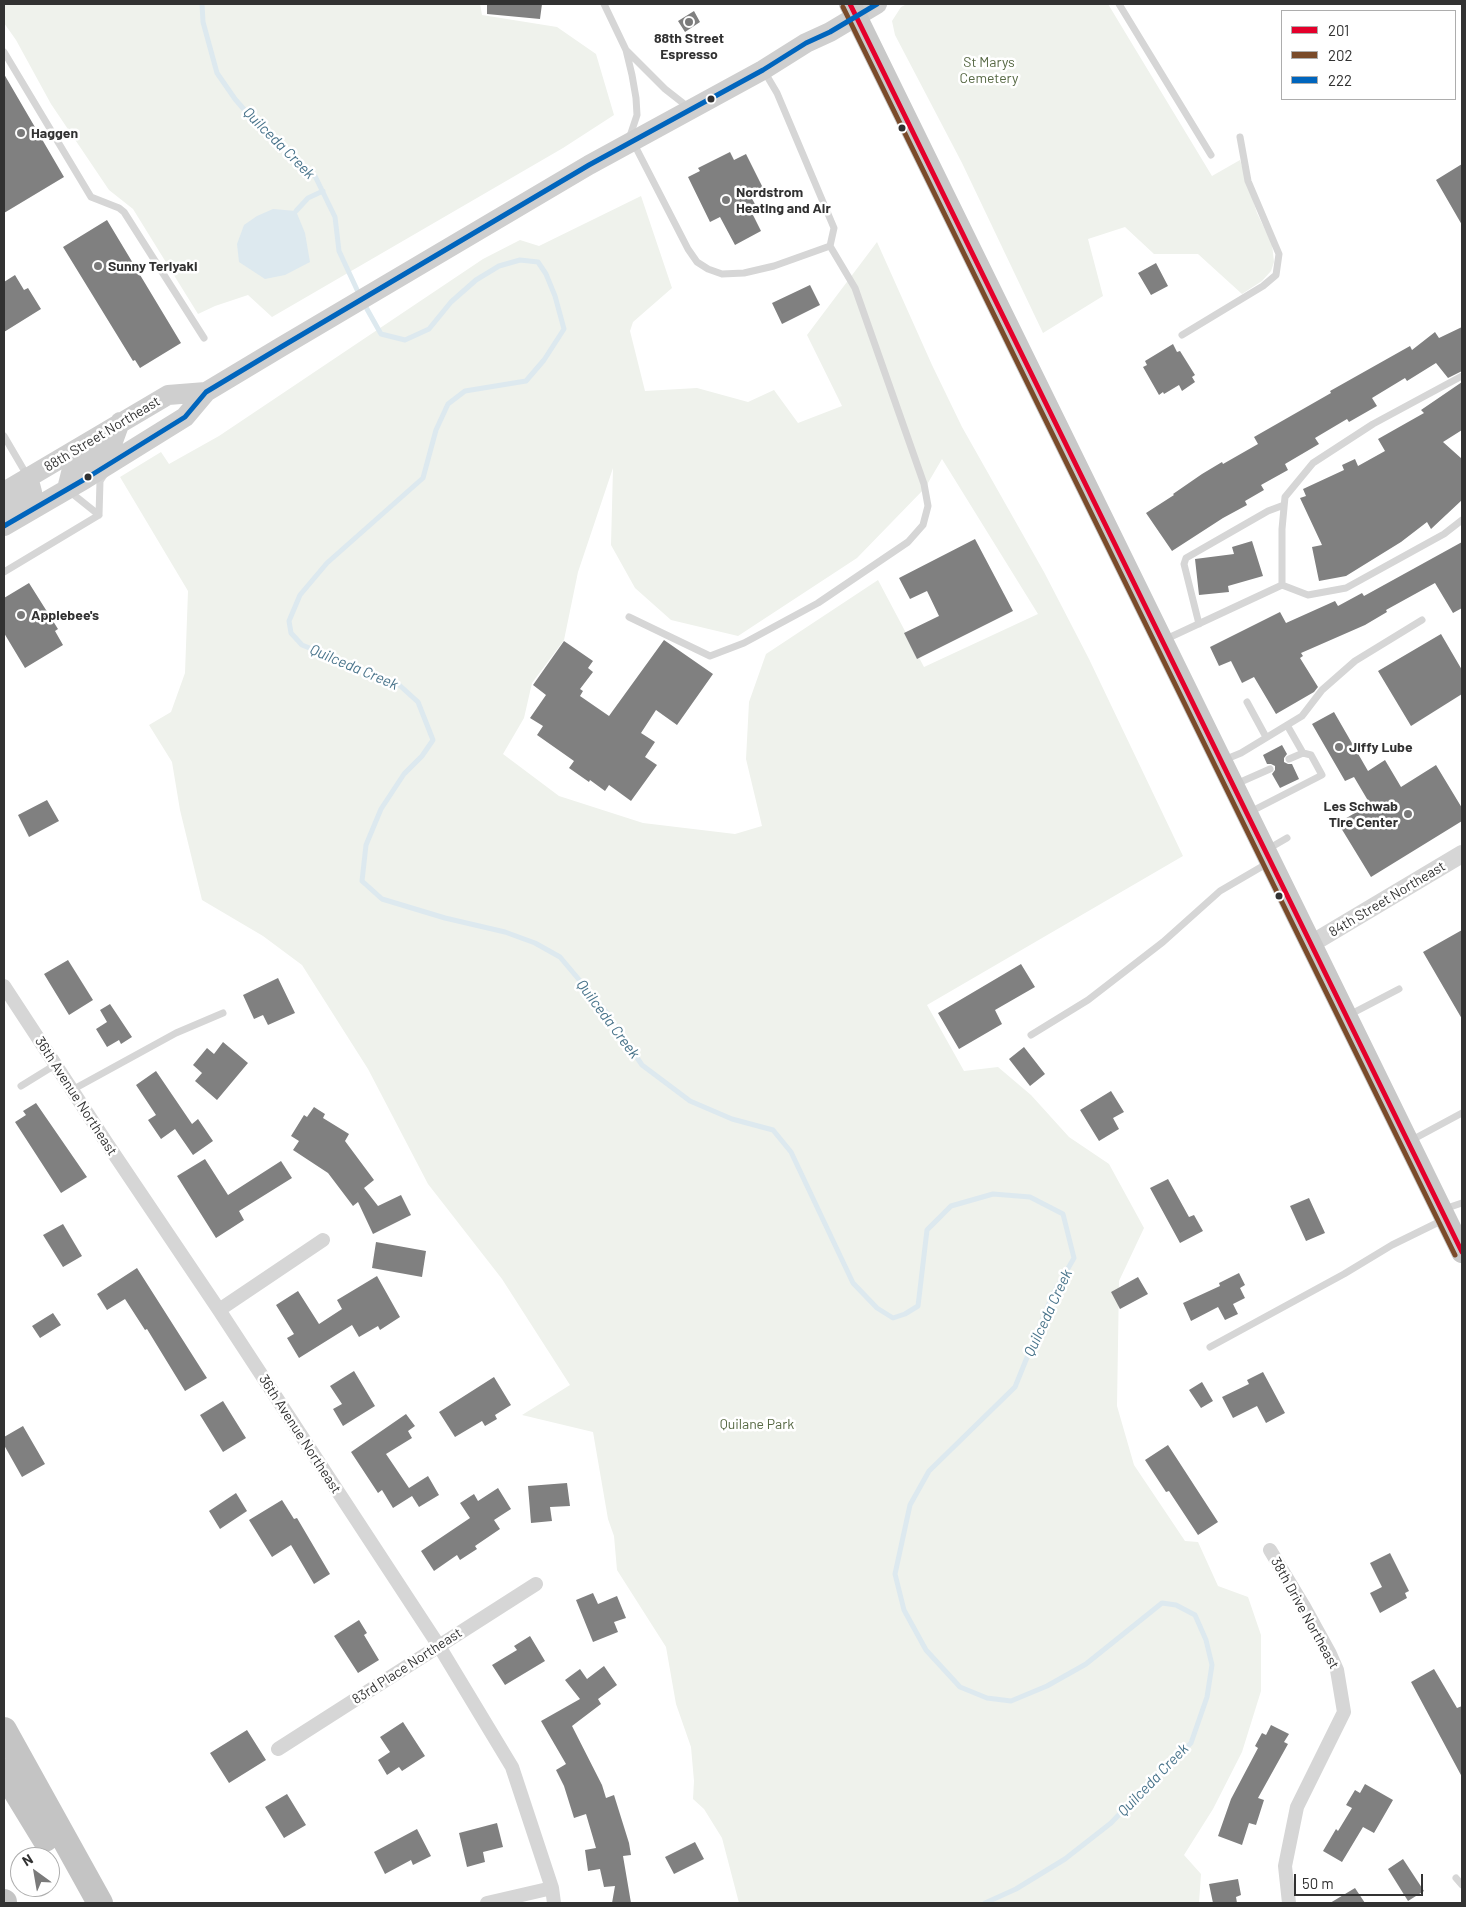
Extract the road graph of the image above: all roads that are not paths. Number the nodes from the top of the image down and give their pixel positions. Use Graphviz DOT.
graph roads {
  1 [pos="604,4"];
  2 [pos="877,4"];
  3 [pos="1119,4"];
  4 [pos="853,10"];
  5 [pos="626,50"];
  6 [pos="4,52"];
  7 [pos="763,70"];
  8 [pos="692,109"];
  9 [pos="1240,137"];
  10 [pos="630,143"];
  11 [pos="1211,155"];
  12 [pos="830,246"];
  13 [pos="1182,335"];
  14 [pos="204,338"];
  15 [pos="1462,376"];
  16 [pos="206,392"];
  17 [pos="120,422"];
  18 [pos="4,436"];
  19 [pos="113,460"];
  20 [pos="28,477"];
  21 [pos="67,489"];
  22 [pos="4,492"];
  23 [pos="1284,505"];
  24 [pos="4,510"];
  25 [pos="99,515"];
  26 [pos="1462,520"];
  27 [pos="4,526"];
  28 [pos="4,572"];
  29 [pos="1282,585"];
  30 [pos="629,617"];
  31 [pos="1422,620"];
  32 [pos="1199,624"];
  33 [pos="1163,641"];
  34 [pos="1247,702"];
  35 [pos="1288,725"];
  36 [pos="1266,737"];
  37 [pos="1304,753"];
  38 [pos="1289,759"];
  39 [pos="1222,762"];
  40 [pos="1270,769"];
  41 [pos="1234,786"];
  42 [pos="1248,814"];
  43 [pos="1287,838"];
  44 [pos="1462,854"];
  45 [pos="1268,856"];
  46 [pos="1312,944"];
  47 [pos="4,986"];
  48 [pos="1399,989"];
  49 [pos="223,1013"];
  50 [pos="1346,1016"];
  51 [pos="1031,1035"];
  52 [pos="56,1065"];
  53 [pos="21,1086"];
  54 [pos="72,1090"];
  55 [pos="1462,1113"];
  56 [pos="1408,1142"];
  57 [pos="1450,1210"];
  58 [pos="323,1240"];
  59 [pos="1462,1252"];
  60 [pos="219,1310"];
  61 [pos="1210,1347"];
  62 [pos="1270,1550"];
  63 [pos="536,1584"];
  64 [pos="439,1646"];
  65 [pos="4,1730"];
  66 [pos="278,1749"];
  67 [pos="4,1772"];
  68 [pos="1456,1878"];
  69 [pos="1462,1884"];
  70 [pos="552,1888"];
  71 [pos="85,1903"];
  72 [pos="100,1903"];
  73 [pos="487,1903"];
  74 [pos="554,1903"];
  75 [pos="1288,1903"];
  1 -- 5 [label="lane"];
  2 -- 4 [label="main road, 88th Street Northeast"];
  3 -- 11 [label="lane"];
  4 -- 7 [label="main road, 88th Street Northeast"];
  4 -- 33 [label="main road"];
  5 -- 8 [label="lane"];
  5 -- 10 [label="lane"];
  6 -- 14 [label="lane"];
  7 -- 8 [label="main road, 88th Street Northeast"];
  7 -- 12 [label="lane"];
  8 -- 10 [label="main road, 88th Street Northeast"];
  9 -- 13 [label="lane"];
  10 -- 12 [label="lane"];
  10 -- 16 [label="main road, 88th Street Northeast"];
  12 -- 30 [label="lane"];
  15 -- 23 [label="lane"];
  16 -- 17 [label="main road, 88th Street Northeast"];
  16 -- 19 [label="main road, 88th Street Northeast"];
  17 -- 20 [label="main road, 88th Street Northeast"];
  17 -- 21 [label="main road"];
  18 -- 20 [label="lane"];
  19 -- 21 [label="main road, 88th Street Northeast"];
  19 -- 25 [label="lane"];
  20 -- 22 [label="main road, 88th Street Northeast"];
  20 -- 24 [label="main road"];
  21 -- 25 [label="lane"];
  21 -- 27 [label="main road, 88th Street Northeast"];
  23 -- 29 [label="lane"];
  23 -- 32 [label="lane"];
  25 -- 28 [label="lane"];
  26 -- 29 [label="lane"];
  29 -- 32 [label="lane"];
  31 -- 35 [label="lane"];
  32 -- 33 [label="lane"];
  33 -- 39 [label="main road"];
  34 -- 36 [label="lane"];
  35 -- 36 [label="lane"];
  35 -- 37 [label="lane"];
  36 -- 39 [label="lane"];
  37 -- 38 [label="lane"];
  37 -- 42 [label="lane"];
  39 -- 41 [label="main road"];
  40 -- 41 [label="lane"];
  41 -- 42 [label="main road"];
  42 -- 45 [label="main road"];
  43 -- 45 [label="lane"];
  44 -- 46 [label="street, 84th Street Northeast"];
  45 -- 46 [label="main road"];
  45 -- 51 [label="lane"];
  46 -- 50 [label="main road"];
  47 -- 52 [label="street, 36th Avenue Northeast"];
  48 -- 50 [label="lane"];
  49 -- 54 [label="lane"];
  50 -- 56 [label="main road"];
  52 -- 53 [label="lane"];
  52 -- 54 [label="street, 36th Avenue Northeast"];
  54 -- 60 [label="street, 36th Avenue Northeast"];
  55 -- 56 [label="lane"];
  56 -- 57 [label="main road"];
  57 -- 59 [label="main road"];
  57 -- 61 [label="lane"];
  58 -- 60 [label="street"];
  60 -- 64 [label="street, 36th Avenue Northeast"];
  62 -- 75 [label="street, 38th Drive Northeast"];
  63 -- 64 [label="street, 83rd Place Northeast"];
  64 -- 66 [label="street, 83rd Place Northeast"];
  64 -- 70 [label="street, 36th Avenue Northeast"];
  65 -- 72 [label="highway"];
  67 -- 71 [label="highway"];
  68 -- 69 [label="lane"];
  70 -- 73 [label="street"];
  70 -- 74 [label="street, 36th Avenue Northeast"];
}
